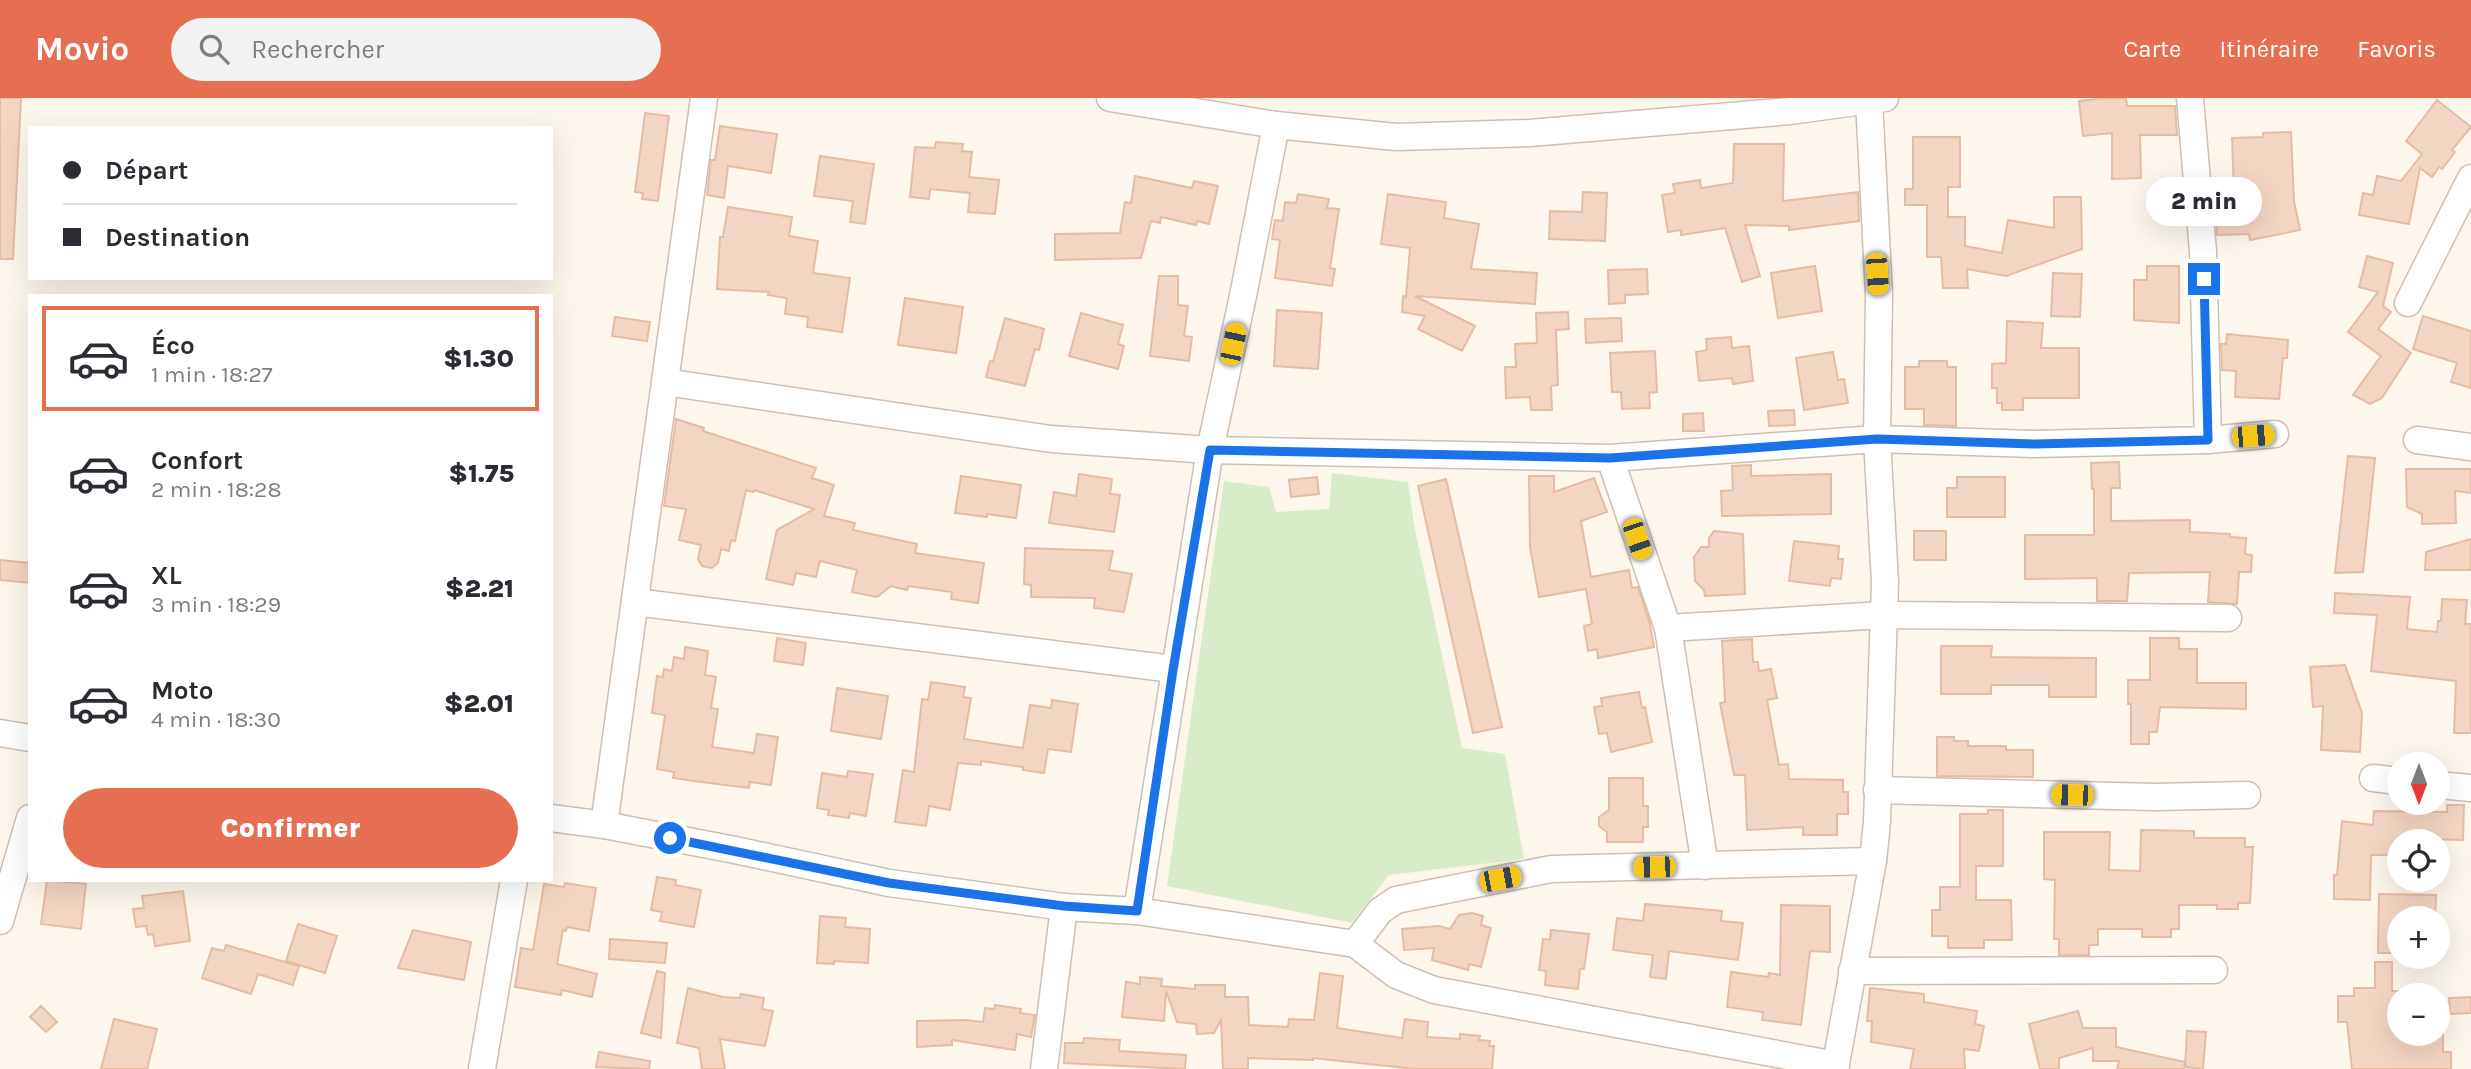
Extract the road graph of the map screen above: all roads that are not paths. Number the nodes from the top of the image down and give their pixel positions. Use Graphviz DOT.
graph roads {
  1 [pos="705,98"];
  2 [pos="1110,98"];
  3 [pos="2190,98"];
  4 [pos="1878,99"];
  5 [pos="1140,101"];
  6 [pos="1276,125"];
  7 [pos="2471,178"];
  8 [pos="2407,303"];
  9 [pos="665,382"];
  10 [pos="2275,434"];
  11 [pos="1877,439"];
  12 [pos="2208,440"];
  13 [pos="2417,440"];
  14 [pos="2471,447"];
  15 [pos="1210,450"];
  16 [pos="1610,458"];
  17 [pos="635,602"];
  18 [pos="1883,615"];
  19 [pos="2228,618"];
  20 [pos="1668,628"];
  21 [pos="1173,670"];
  22 [pos="0,733"];
  23 [pos="28,738"];
  24 [pos="2373,778"];
  25 [pos="2387,780"];
  26 [pos="2450,786"];
  27 [pos="2471,788"];
  28 [pos="1877,790"];
  29 [pos="2247,795"];
  30 [pos="553,818"];
  31 [pos="28,824"];
  32 [pos="604,825"];
  33 [pos="1873,861"];
  34 [pos="1705,866"];
  35 [pos="514,882"];
  36 [pos="1064,906"];
  37 [pos="1137,911"];
  38 [pos="0,921"];
  39 [pos="1355,944"];
  40 [pos="1852,971"];
  41 [pos="2214,971"];
  42 [pos="1835,1067"];
  43 [pos="482,1069"];
  44 [pos="1044,1069"];
  1 -- 9 [label="street"];
  2 -- 5 [label="street"];
  3 -- 12 [label="street"];
  4 -- 6 [label="street"];
  4 -- 11 [label="street"];
  5 -- 6 [label="street"];
  6 -- 15 [label="street"];
  7 -- 8 [label="street"];
  9 -- 15 [label="street"];
  9 -- 17 [label="street"];
  10 -- 12 [label="street"];
  11 -- 12 [label="street"];
  11 -- 16 [label="street"];
  11 -- 18 [label="street"];
  13 -- 14 [label="street"];
  15 -- 16 [label="street"];
  15 -- 21 [label="street"];
  16 -- 20 [label="street"];
  17 -- 21 [label="street"];
  17 -- 32 [label="street"];
  18 -- 19 [label="street"];
  18 -- 20 [label="street"];
  18 -- 28 [label="street"];
  20 -- 34 [label="street"];
  21 -- 37 [label="street"];
  22 -- 23 [label="street"];
  24 -- 25 [label="street"];
  26 -- 27 [label="street"];
  28 -- 29 [label="street"];
  28 -- 33 [label="street"];
  30 -- 32 [label="street"];
  31 -- 38 [label="street"];
  32 -- 36 [label="street"];
  33 -- 34 [label="street"];
  33 -- 40 [label="street"];
  34 -- 39 [label="street"];
  35 -- 43 [label="street"];
  36 -- 37 [label="street"];
  36 -- 44 [label="street"];
  37 -- 39 [label="street"];
  39 -- 42 [label="street"];
  40 -- 41 [label="street"];
  40 -- 42 [label="street"];
}
